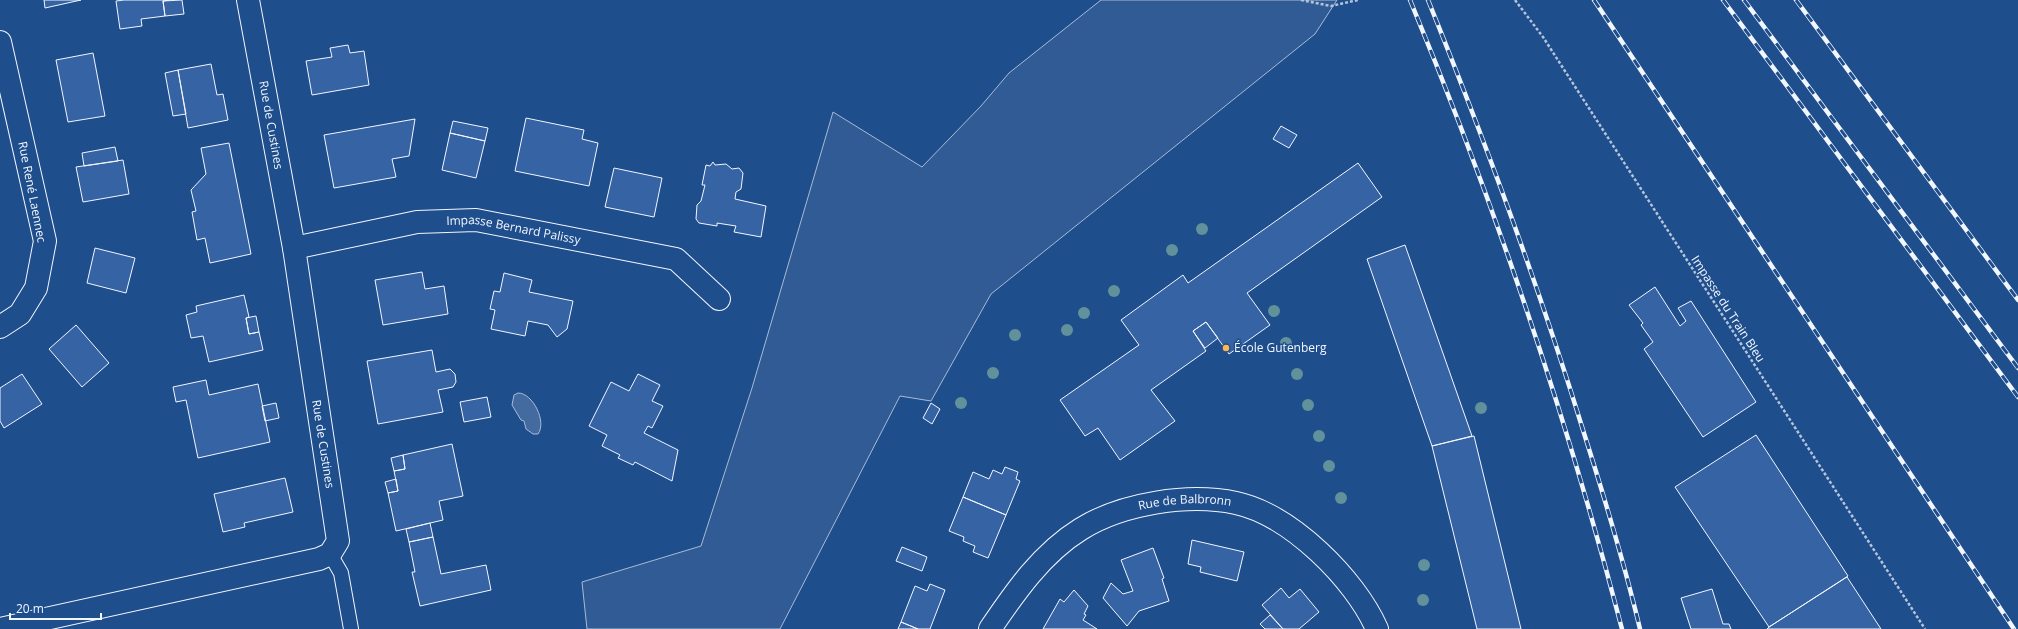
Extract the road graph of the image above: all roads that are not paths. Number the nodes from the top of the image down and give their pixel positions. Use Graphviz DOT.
graph roads {
  1 [pos="248,0"];
  2 [pos="0,42"];
  3 [pos="294,248"];
  4 [pos="719,299"];
  5 [pos="0,327"];
  6 [pos="330,554"];
  7 [pos="0,629"];
  8 [pos="352,629"];
  9 [pos="990,629"];
  10 [pos="1377,629"];
  1 -- 3 [label="street, Rue de Custines"];
  2 -- 5 [label="street, Rue René Laennec"];
  3 -- 4 [label="street, Impasse Bernard Palissy"];
  3 -- 6 [label="street, Rue de Custines"];
  6 -- 7 [label="street"];
  6 -- 8 [label="lane"];
  9 -- 10 [label="street, Rue de Balbronn"];
}
